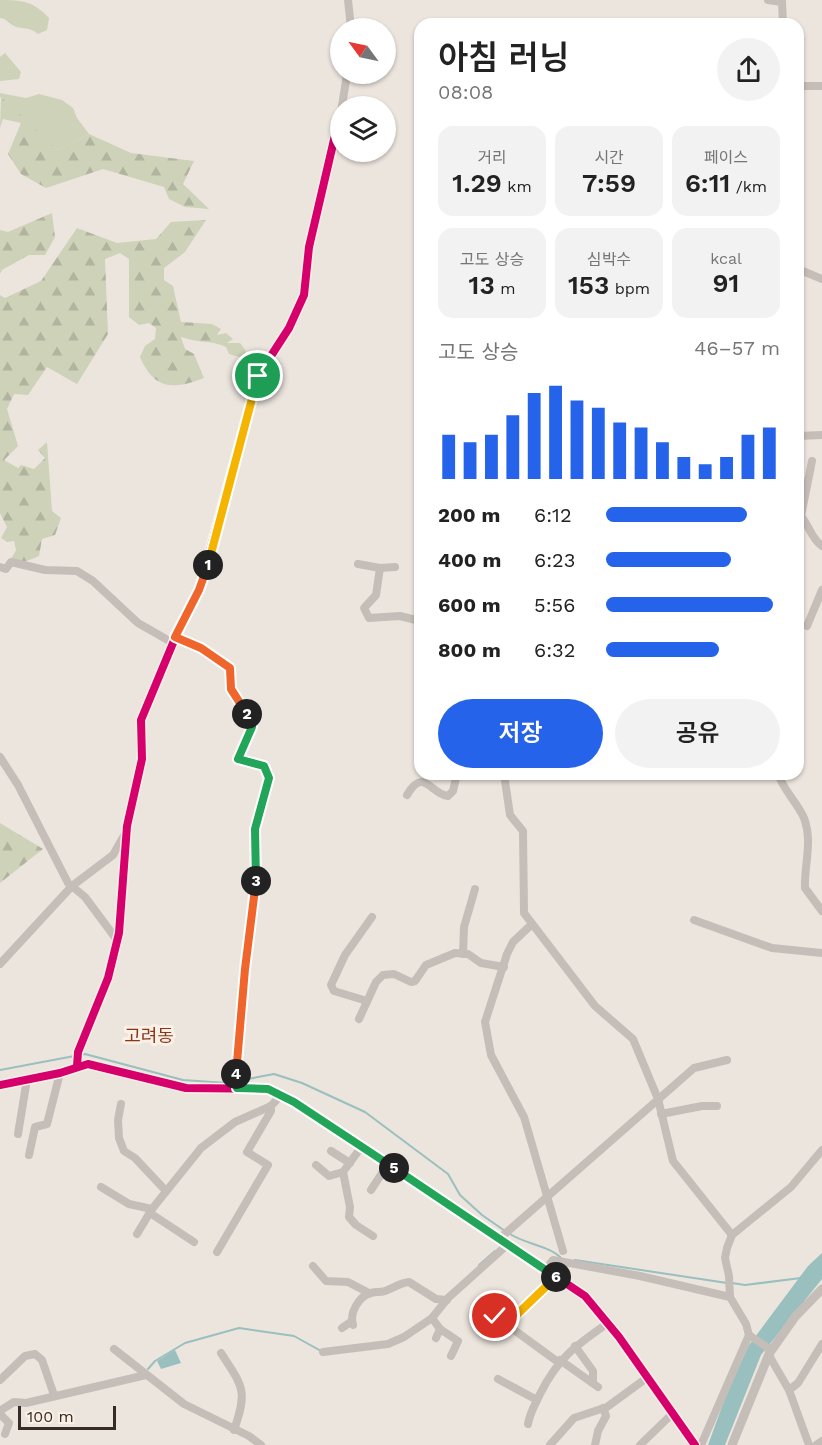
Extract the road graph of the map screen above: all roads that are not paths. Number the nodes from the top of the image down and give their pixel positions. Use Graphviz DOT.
graph roads {
  1 [pos="348,0"];
  2 [pos="768,0"];
  3 [pos="350,18"];
  4 [pos="783,18"];
  5 [pos="804,86"];
  6 [pos="822,86"];
  7 [pos="330,157"];
  8 [pos="804,272"];
  9 [pos="822,279"];
  10 [pos="822,435"];
  11 [pos="804,436"];
  12 [pos="812,460"];
  13 [pos="804,501"];
  14 [pos="804,520"];
  15 [pos="822,546"];
  16 [pos="358,564"];
  17 [pos="0,567"];
  18 [pos="396,567"];
  19 [pos="380,568"];
  20 [pos="822,590"];
  21 [pos="414,620"];
  22 [pos="807,626"];
  23 [pos="174,640"];
  24 [pos="0,757"];
  25 [pos="456,780"];
  26 [pos="505,780"];
  27 [pos="781,780"];
  28 [pos="407,795"];
  29 [pos="127,831"];
  30 [pos="72,886"];
  31 [pos="475,889"];
  32 [pos="822,911"];
  33 [pos="372,917"];
  34 [pos="694,920"];
  35 [pos="531,925"];
  36 [pos="117,940"];
  37 [pos="822,953"];
  38 [pos="463,954"];
  39 [pos="0,964"];
  40 [pos="504,967"];
  41 [pos="367,1001"];
  42 [pos="360,1019"];
  43 [pos="77,1059"];
  44 [pos="727,1060"];
  45 [pos="60,1073"];
  46 [pos="27,1079"];
  47 [pos="236,1083"];
  48 [pos="0,1085"];
  49 [pos="281,1095"];
  50 [pos="658,1098"];
  51 [pos="121,1104"];
  52 [pos="271,1106"];
  53 [pos="717,1106"];
  54 [pos="662,1114"];
  55 [pos="18,1134"];
  56 [pos="362,1146"];
  57 [pos="822,1150"];
  58 [pos="331,1151"];
  59 [pos="29,1155"];
  60 [pos="350,1163"];
  61 [pos="388,1164"];
  62 [pos="316,1165"];
  63 [pos="343,1172"];
  64 [pos="101,1186"];
  65 [pos="371,1190"];
  66 [pos="166,1191"];
  67 [pos="548,1195"];
  68 [pos="151,1211"];
  69 [pos="137,1234"];
  70 [pos="732,1235"];
  71 [pos="373,1236"];
  72 [pos="505,1239"];
  73 [pos="194,1242"];
  74 [pos="563,1251"];
  75 [pos="218,1252"];
  76 [pos="313,1266"];
  77 [pos="545,1270"];
  78 [pos="556,1278"];
  79 [pos="822,1289"];
  80 [pos="369,1293"];
  81 [pos="730,1295"];
  82 [pos="445,1299"];
  83 [pos="495,1316"];
  84 [pos="432,1318"];
  85 [pos="608,1323"];
  86 [pos="506,1325"];
  87 [pos="342,1328"];
  88 [pos="440,1329"];
  89 [pos="750,1336"];
  90 [pos="436,1338"];
  91 [pos="822,1344"];
  92 [pos="575,1346"];
  93 [pos="114,1349"];
  94 [pos="768,1351"];
  95 [pos="323,1352"];
  96 [pos="221,1353"];
  97 [pos="451,1356"];
  98 [pos="559,1361"];
  99 [pos="146,1374"];
  100 [pos="648,1377"];
  101 [pos="498,1379"];
  102 [pos="0,1380"];
  103 [pos="789,1390"];
  104 [pos="54,1395"];
  105 [pos="537,1400"];
  106 [pos="603,1408"];
  107 [pos="673,1413"];
  108 [pos="528,1424"];
  109 [pos="234,1430"];
  110 [pos="5,1434"];
  111 [pos="822,1441"];
  112 [pos="261,1445"];
  113 [pos="550,1445"];
  114 [pos="595,1445"];
  115 [pos="640,1445"];
  116 [pos="695,1445"];
  117 [pos="701,1445"];
  118 [pos="732,1445"];
  119 [pos="809,1445"];
  120 [pos="816,1445"];
  1 -- 3 [label="street"];
  2 -- 4 [label="street"];
  5 -- 6 [label="street"];
  7 -- 23 [label="street"];
  8 -- 9 [label="street"];
  10 -- 11 [label="street"];
  12 -- 13 [label="street"];
  14 -- 15 [label="street"];
  16 -- 19 [label="street"];
  17 -- 23 [label="street"];
  18 -- 19 [label="street"];
  19 -- 21 [label="street"];
  20 -- 22 [label="street"];
  23 -- 29 [label="street"];
  23 -- 47 [label="street"];
  24 -- 30 [label="street"];
  25 -- 28 [label="street"];
  26 -- 35 [label="street"];
  27 -- 32 [label="street"];
  29 -- 30 [label="street"];
  29 -- 36 [label="street"];
  30 -- 36 [label="street"];
  30 -- 39 [label="street"];
  31 -- 38 [label="street"];
  33 -- 41 [label="street"];
  34 -- 37 [label="street"];
  35 -- 40 [label="street"];
  35 -- 50 [label="street"];
  36 -- 43 [label="street"];
  38 -- 40 [label="street"];
  38 -- 41 [label="street"];
  40 -- 67 [label="street"];
  41 -- 42 [label="street"];
  43 -- 45 [label="street"];
  43 -- 47 [label="street"];
  44 -- 50 [label="street"];
  45 -- 46 [label="street"];
  45 -- 59 [label="street"];
  46 -- 48 [label="street"];
  46 -- 55 [label="street"];
  47 -- 49 [label="street"];
  49 -- 52 [label="street"];
  49 -- 56 [label="street"];
  50 -- 54 [label="street"];
  50 -- 67 [label="street"];
  51 -- 66 [label="street"];
  52 -- 66 [label="street"];
  52 -- 75 [label="street"];
  53 -- 54 [label="street"];
  54 -- 70 [label="street"];
  56 -- 60 [label="street"];
  56 -- 61 [label="street"];
  57 -- 70 [label="street"];
  58 -- 60 [label="street"];
  60 -- 63 [label="street"];
  61 -- 65 [label="street"];
  61 -- 72 [label="street"];
  62 -- 63 [label="street"];
  63 -- 71 [label="street"];
  64 -- 68 [label="street"];
  66 -- 68 [label="street"];
  67 -- 72 [label="street"];
  67 -- 74 [label="street"];
  68 -- 69 [label="street"];
  68 -- 73 [label="street"];
  70 -- 81 [label="street"];
  72 -- 77 [label="street"];
  72 -- 82 [label="street"];
  76 -- 80 [label="street"];
  77 -- 78 [label="street"];
  77 -- 81 [label="street"];
  78 -- 85 [label="street"];
  78 -- 86 [label="street"];
  79 -- 94 [label="street"];
  80 -- 82 [label="street"];
  80 -- 87 [label="street"];
  81 -- 89 [label="street"];
  82 -- 84 [label="street"];
  83 -- 86 [label="street"];
  84 -- 88 [label="street"];
  84 -- 95 [label="street"];
  85 -- 92 [label="street"];
  85 -- 100 [label="street"];
  86 -- 98 [label="street"];
  88 -- 90 [label="street"];
  88 -- 97 [label="street"];
  89 -- 94 [label="street"];
  89 -- 117 [label="street"];
  91 -- 103 [label="street"];
  92 -- 98 [label="street"];
  92 -- 98 [label="street"];
  93 -- 99 [label="street"];
  94 -- 103 [label="street"];
  94 -- 118 [label="street"];
  96 -- 109 [label="street"];
  98 -- 105 [label="street"];
  99 -- 104 [label="street"];
  99 -- 109 [label="street"];
  100 -- 106 [label="street"];
  100 -- 107 [label="street"];
  101 -- 105 [label="street"];
  102 -- 104 [label="street"];
  103 -- 119 [label="street"];
  104 -- 110 [label="street"];
  105 -- 108 [label="street"];
  106 -- 113 [label="street"];
  106 -- 114 [label="street"];
  107 -- 115 [label="street"];
  107 -- 116 [label="street"];
  109 -- 112 [label="street"];
  111 -- 120 [label="street"];
}
